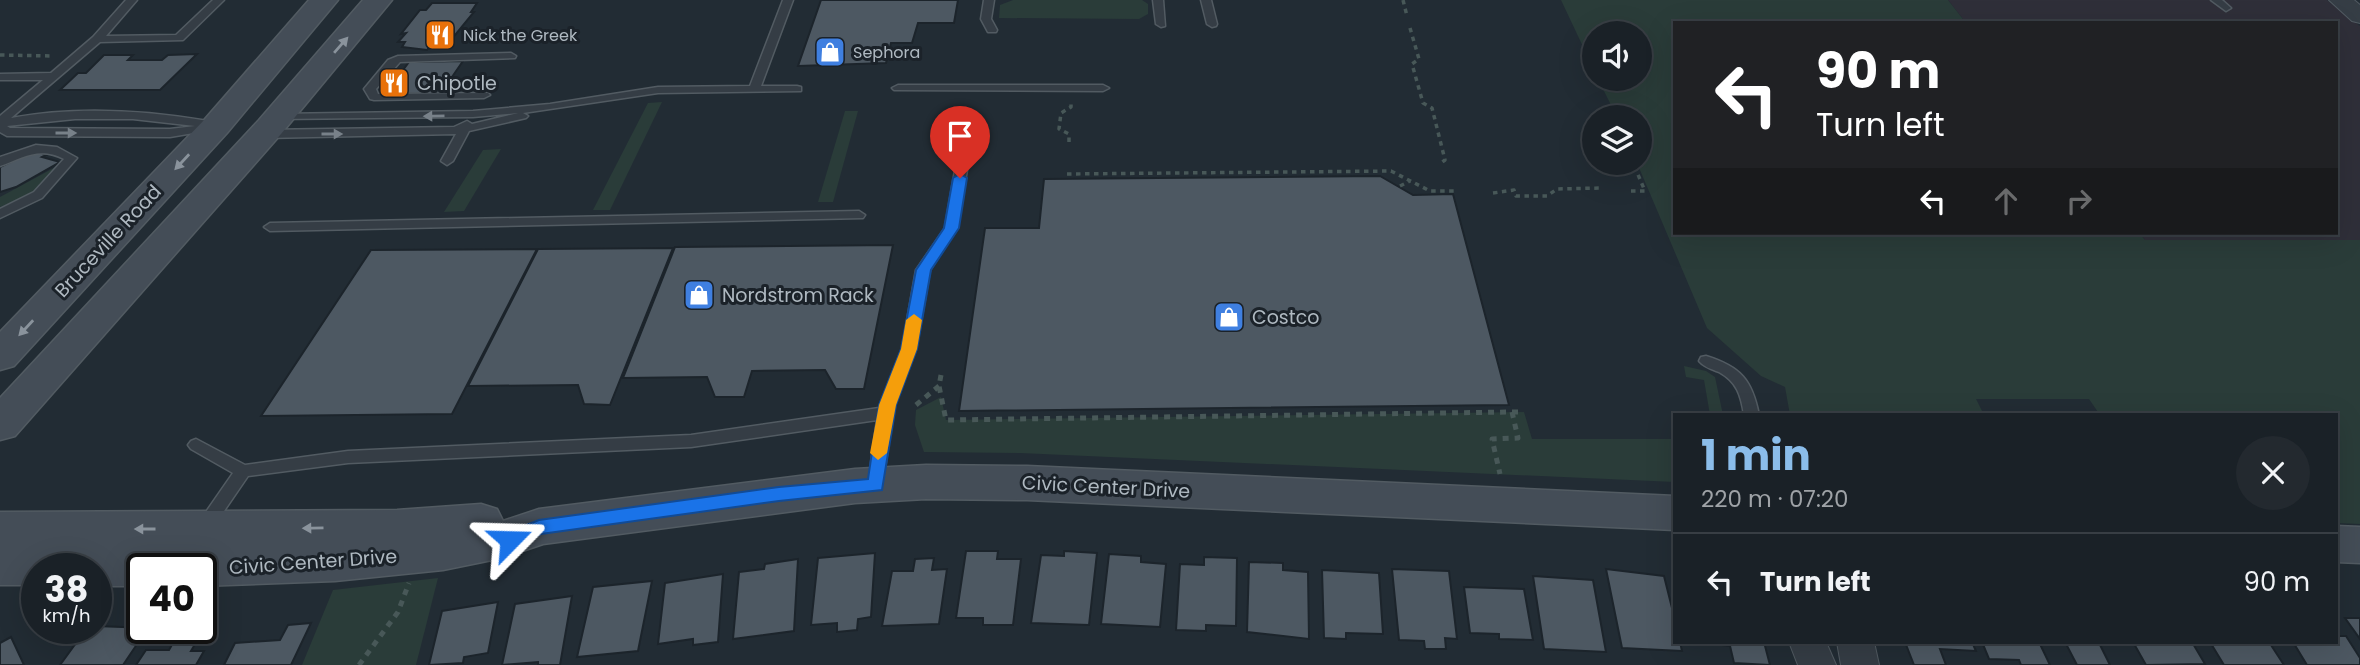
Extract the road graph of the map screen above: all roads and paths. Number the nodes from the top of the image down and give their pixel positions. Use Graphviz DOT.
graph roads {
  1 [pos="132,0"];
  2 [pos="219,0"];
  3 [pos="324,0"];
  4 [pos="333,0"];
  5 [pos="378,0"];
  6 [pos="789,0"];
  7 [pos="989,0"];
  8 [pos="1158,0"];
  9 [pos="1206,0"];
  10 [pos="1403,0"];
  11 [pos="2216,0"];
  12 [pos="2340,0"];
  13 [pos="2225,8"];
  14 [pos="1407,16"];
  15 [pos="2360,16"];
  16 [pos="1161,24"];
  17 [pos="1212,24"];
  18 [pos="1410,28"];
  19 [pos="992,30"];
  20 [pos="97,39"];
  21 [pos="0,55"];
  22 [pos="57,56"];
  23 [pos="511,56"];
  24 [pos="0,76"];
  25 [pos="53,76"];
  26 [pos="898,88"];
  27 [pos="1103,88"];
  28 [pos="754,89"];
  29 [pos="797,89"];
  30 [pos="484,95"];
  31 [pos="1059,98"];
  32 [pos="551,107"];
  33 [pos="473,114"];
  34 [pos="276,120"];
  35 [pos="0,124"];
  36 [pos="216,127"];
  37 [pos="464,130"];
  38 [pos="1069,142"];
  39 [pos="964,153"];
  40 [pos="447,161"];
  41 [pos="0,162"];
  42 [pos="1441,163"];
  43 [pos="1067,174"];
  44 [pos="1638,175"];
  45 [pos="1411,180"];
  46 [pos="1400,186"];
  47 [pos="1602,188"];
  48 [pos="1458,191"];
  49 [pos="1631,191"];
  50 [pos="1493,193"];
  51 [pos="0,214"];
  52 [pos="859,215"];
  53 [pos="270,227"];
  54 [pos="124,289"];
  55 [pos="0,356"];
  56 [pos="1706,361"];
  57 [pos="941,374"];
  58 [pos="939,386"];
  59 [pos="916,405"];
  60 [pos="1512,412"];
  61 [pos="1524,412"];
  62 [pos="886,413"];
  63 [pos="1752,413"];
  64 [pos="0,425"];
  65 [pos="195,445"];
  66 [pos="243,471"];
  67 [pos="1500,474"];
  68 [pos="876,485"];
  69 [pos="1673,513"];
  70 [pos="539,527"];
  71 [pos="202,529"];
  72 [pos="0,530"];
  73 [pos="2338,544"];
  74 [pos="2360,545"];
  75 [pos="0,566"];
  76 [pos="410,579"];
  77 [pos="1808,644"];
  78 [pos="1855,644"];
  79 [pos="359,665"];
  80 [pos="1817,665"];
  81 [pos="1860,665"];
  1 -- 20 [label="lane"];
  2 -- 20 [label="lane"];
  3 -- 36 [label="main road, Bruceville Road"];
  4 -- 34 [label="main road"];
  34 -- 5 [label="main road, Bruceville Road, one-way"];
  6 -- 28 [label="lane"];
  7 -- 19 [label="lane"];
  8 -- 16 [label="lane"];
  9 -- 17 [label="lane"];
  10 -- 14 [label="path"];
  11 -- 13 [label="lane"];
  12 -- 15 [label="street"];
  18 -- 42 [label="path"];
  20 -- 25 [label="lane"];
  21 -- 22 [label="path"];
  23 -- 30 [label="lane"];
  24 -- 25 [label="lane"];
  25 -- 35 [label="lane"];
  26 -- 27 [label="lane"];
  28 -- 29 [label="lane"];
  28 -- 32 [label="lane"];
  31 -- 38 [label="path"];
  32 -- 33 [label="lane"];
  32 -- 37 [label="lane"];
  33 -- 34 [label="lane, one-way"];
  33 -- 37 [label="lane"];
  34 -- 37 [label="lane, one-way"];
  34 -- 54 [label="main road, Bruceville Road"];
  35 -- 36 [label="lane"];
  36 -- 54 [label="main road, Bruceville Road"];
  36 -- 55 [label="main road, Bruceville Road, one-way"];
  37 -- 40 [label="lane"];
  39 -- 62 [label="lane"];
  41 -- 51 [label="lane"];
  43 -- 45 [label="path"];
  44 -- 49 [label="path"];
  45 -- 46 [label="path"];
  45 -- 48 [label="path"];
  47 -- 50 [label="path"];
  52 -- 53 [label="lane"];
  54 -- 64 [label="main road, Bruceville Road"];
  56 -- 63 [label="lane"];
  57 -- 58 [label="path"];
  58 -- 59 [label="path"];
  58 -- 60 [label="path"];
  60 -- 61 [label="path"];
  60 -- 67 [label="path"];
  62 -- 66 [label="lane"];
  62 -- 68 [label="lane"];
  65 -- 66 [label="lane"];
  66 -- 71 [label="lane"];
  68 -- 69 [label="main road, Civic Center Drive"];
  68 -- 70 [label="main road, Civic Center Drive"];
  70 -- 71 [label="main road, Civic Center Drive, one-way"];
  70 -- 75 [label="main road, Civic Center Drive"];
  71 -- 72 [label="main road, Civic Center Drive, one-way"];
  73 -- 74 [label="main road"];
  76 -- 79 [label="path"];
  77 -- 80 [label="street"];
  78 -- 81 [label="street"];
}
